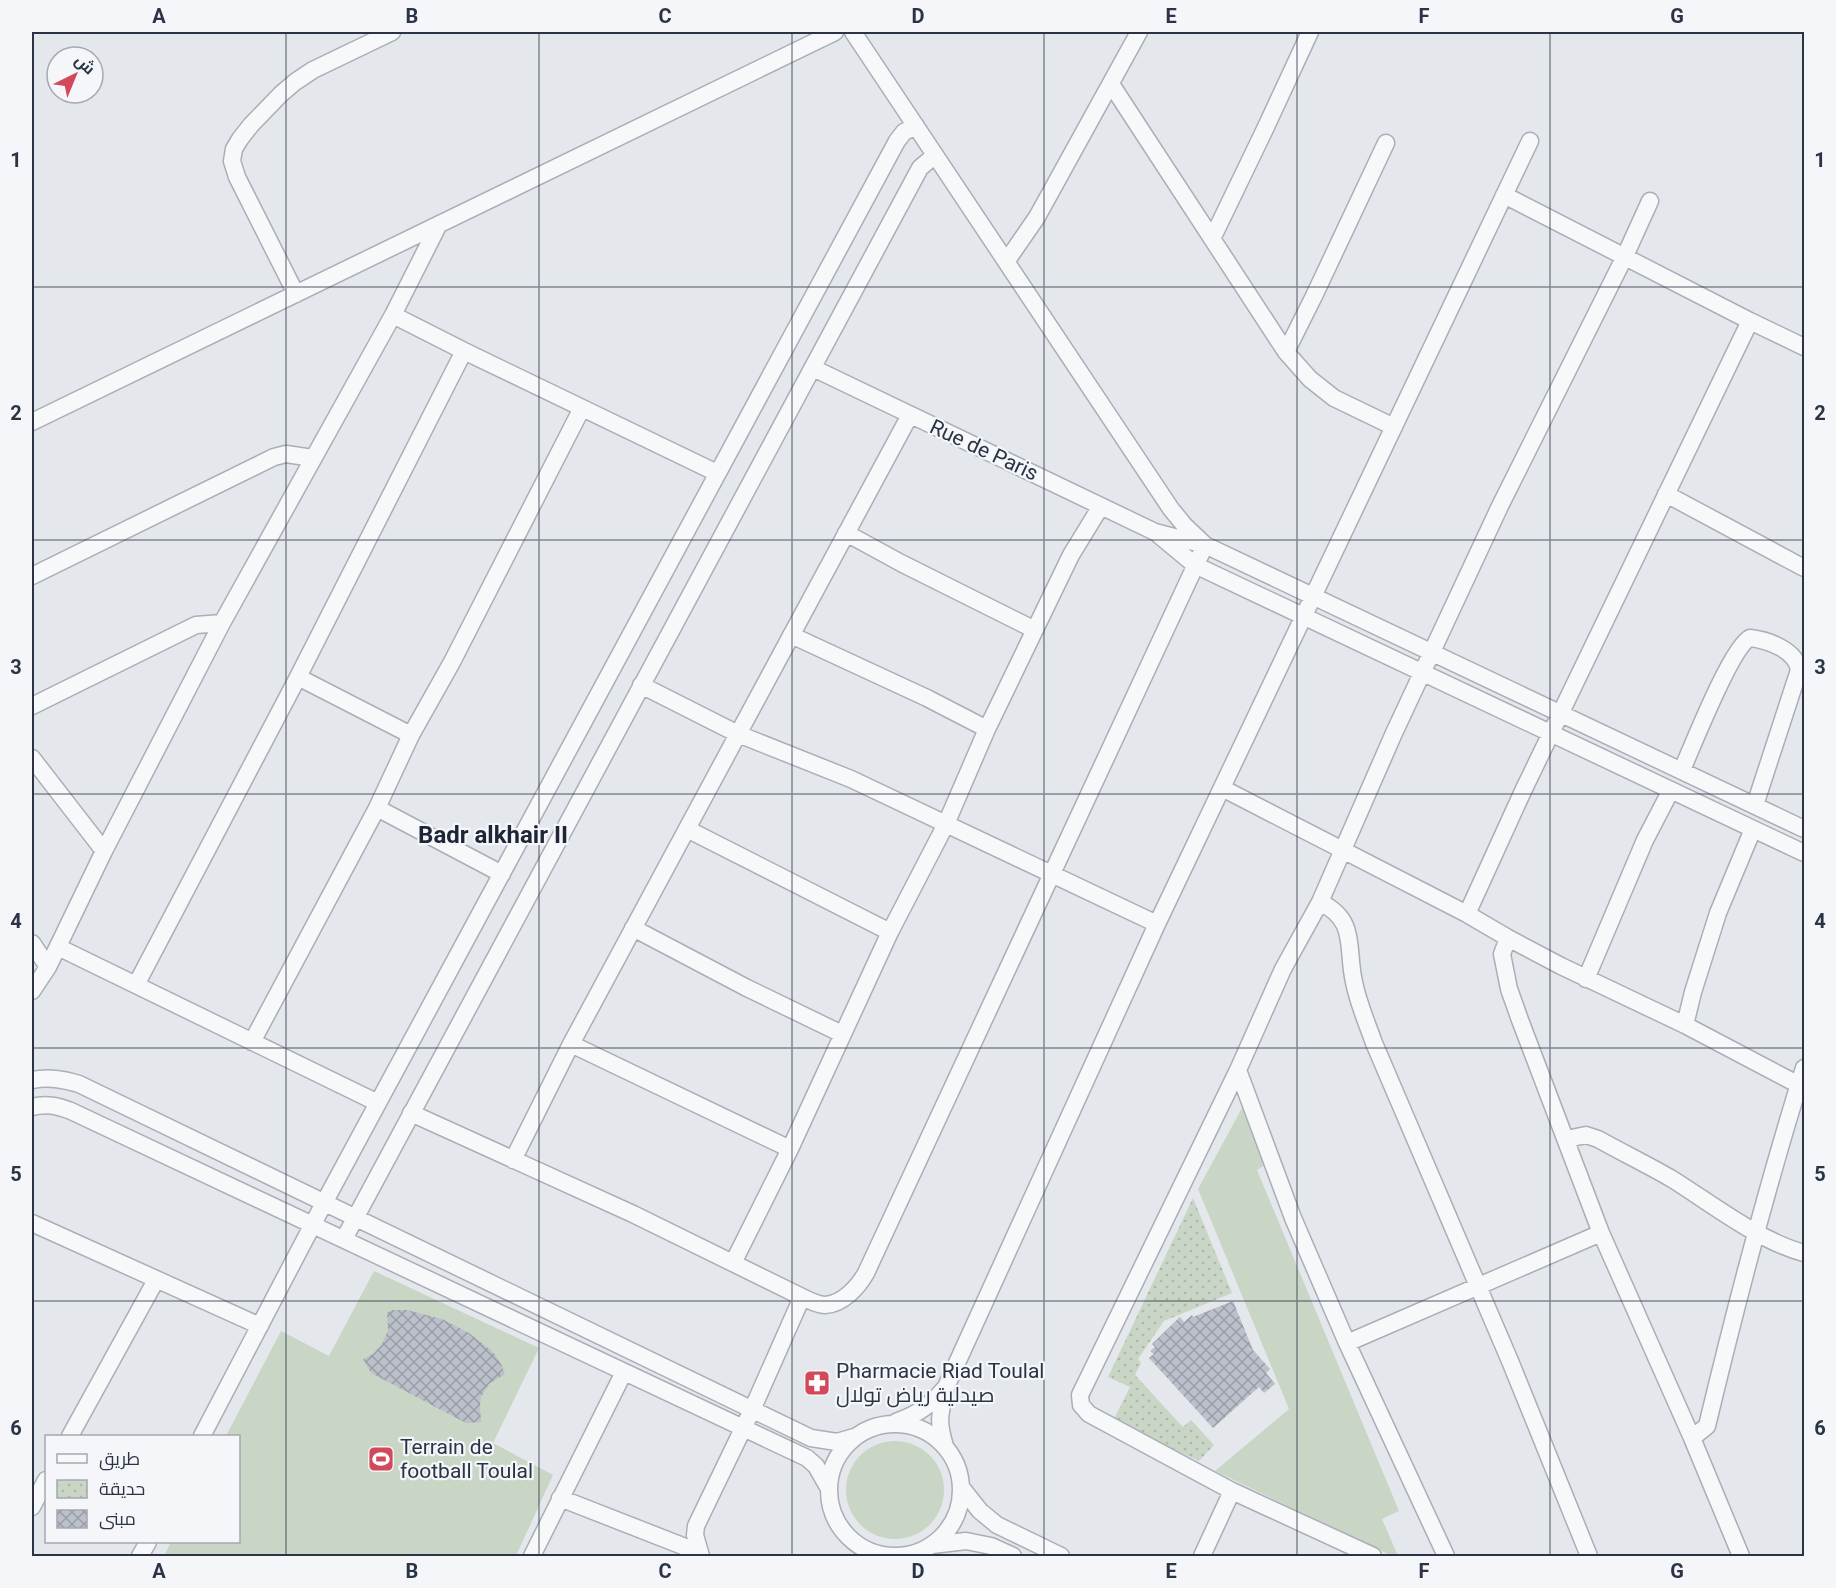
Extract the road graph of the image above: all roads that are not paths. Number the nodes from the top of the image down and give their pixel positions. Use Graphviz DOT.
graph roads {
  1 [pos="392,32"];
  2 [pos="835,32"];
  3 [pos="853,32"];
  4 [pos="1139,32"];
  5 [pos="1310,32"];
  6 [pos="1111,84"];
  7 [pos="916,126"];
  8 [pos="1530,141"];
  9 [pos="1386,143"];
  10 [pos="935,155"];
  11 [pos="1504,195"];
  12 [pos="1650,201"];
  13 [pos="439,224"];
  14 [pos="1212,239"];
  15 [pos="1625,256"];
  16 [pos="1006,262"];
  17 [pos="296,294"];
  18 [pos="393,315"];
  19 [pos="1750,321"];
  20 [pos="1804,347"];
  21 [pos="464,351"];
  22 [pos="1286,352"];
  23 [pos="813,368"];
  24 [pos="582,408"];
  25 [pos="910,415"];
  26 [pos="32,422"];
  27 [pos="1394,427"];
  28 [pos="313,458"];
  29 [pos="717,473"];
  30 [pos="1666,494"];
  31 [pos="1101,506"];
  32 [pos="1155,532"];
  33 [pos="846,533"];
  34 [pos="1205,545"];
  35 [pos="1195,565"];
  36 [pos="1804,568"];
  37 [pos="32,576"];
  38 [pos="1314,596"];
  39 [pos="1305,617"];
  40 [pos="222,623"];
  41 [pos="1035,630"];
  42 [pos="791,636"];
  43 [pos="1432,652"];
  44 [pos="1423,673"];
  45 [pos="298,677"];
  46 [pos="641,685"];
  47 [pos="32,706"];
  48 [pos="1562,714"];
  49 [pos="987,729"];
  50 [pos="738,734"];
  51 [pos="1552,734"];
  52 [pos="411,735"];
  53 [pos="32,758"];
  54 [pos="1682,770"];
  55 [pos="1222,788"];
  56 [pos="1671,790"];
  57 [pos="1755,805"];
  58 [pos="377,808"];
  59 [pos="946,824"];
  60 [pos="687,829"];
  61 [pos="1753,829"];
  62 [pos="1804,829"];
  63 [pos="1342,849"];
  64 [pos="104,851"];
  65 [pos="1804,854"];
  66 [pos="502,874"];
  67 [pos="1051,874"];
  68 [pos="1320,902"];
  69 [pos="1467,914"];
  70 [pos="1157,924"];
  71 [pos="633,928"];
  72 [pos="890,932"];
  73 [pos="1508,938"];
  74 [pos="32,943"];
  75 [pos="58,947"];
  76 [pos="48,967"];
  77 [pos="1586,978"];
  78 [pos="136,985"];
  79 [pos="32,991"];
  80 [pos="1685,1025"];
  81 [pos="843,1034"];
  82 [pos="252,1042"];
  83 [pos="571,1044"];
  84 [pos="1804,1068"];
  85 [pos="1238,1070"];
  86 [pos="32,1080"];
  87 [pos="1799,1085"];
  88 [pos="378,1103"];
  89 [pos="32,1107"];
  90 [pos="411,1113"];
  91 [pos="1566,1139"];
  92 [pos="790,1149"];
  93 [pos="513,1160"];
  94 [pos="324,1203"];
  95 [pos="356,1218"];
  96 [pos="32,1225"];
  97 [pos="313,1225"];
  98 [pos="1756,1231"];
  99 [pos="1601,1233"];
  100 [pos="344,1239"];
  101 [pos="1804,1253"];
  102 [pos="733,1263"];
  103 [pos="156,1280"];
  104 [pos="1477,1286"];
  105 [pos="802,1297"];
  106 [pos="260,1326"];
  107 [pos="1347,1343"];
  108 [pos="624,1371"];
  109 [pos="946,1387"];
  110 [pos="752,1410"];
  111 [pos="894,1423"];
  112 [pos="743,1428"];
  113 [pos="71,1435"];
  114 [pos="203,1435"];
  115 [pos="854,1437"];
  116 [pos="1692,1438"];
  117 [pos="945,1446"];
  118 [pos="45,1482"];
  119 [pos="828,1487"];
  120 [pos="962,1487"];
  121 [pos="1232,1491"];
  122 [pos="560,1498"];
  123 [pos="32,1507"];
  124 [pos="842,1529"];
  125 [pos="147,1543"];
  126 [pos="932,1545"];
  127 [pos="700,1554"];
  128 [pos="897,1556"];
  129 [pos="140,1557"];
  130 [pos="532,1557"];
  131 [pos="854,1557"];
  132 [pos="1013,1557"];
  133 [pos="1061,1557"];
  134 [pos="1202,1557"];
  135 [pos="1373,1557"];
  136 [pos="1446,1557"];
  137 [pos="1589,1557"];
  138 [pos="1741,1557"];
  1 -- 17 [label="street"];
  2 -- 13 [label="street"];
  3 -- 7 [label="street"];
  4 -- 6 [label="street"];
  5 -- 14 [label="street"];
  6 -- 14 [label="street"];
  6 -- 16 [label="street"];
  7 -- 10 [label="street"];
  7 -- 29 [label="street"];
  8 -- 11 [label="street"];
  9 -- 22 [label="street"];
  10 -- 16 [label="street"];
  10 -- 23 [label="street"];
  11 -- 15 [label="street"];
  11 -- 27 [label="street"];
  12 -- 15 [label="street"];
  13 -- 17 [label="street"];
  13 -- 18 [label="street"];
  14 -- 22 [label="street"];
  15 -- 19 [label="street"];
  15 -- 43 [label="street"];
  16 -- 34 [label="street"];
  17 -- 26 [label="street"];
  18 -- 21 [label="street"];
  18 -- 28 [label="street"];
  19 -- 20 [label="street"];
  19 -- 30 [label="street"];
  21 -- 24 [label="street"];
  21 -- 45 [label="street"];
  22 -- 27 [label="street"];
  23 -- 25 [label="street, Rue de Paris"];
  23 -- 46 [label="street"];
  24 -- 29 [label="street"];
  24 -- 52 [label="street"];
  25 -- 31 [label="street, Rue de Paris"];
  25 -- 33 [label="street"];
  27 -- 38 [label="street"];
  28 -- 37 [label="street"];
  28 -- 40 [label="street"];
  29 -- 66 [label="street"];
  30 -- 36 [label="street"];
  30 -- 48 [label="street"];
  31 -- 32 [label="street, Rue de Paris"];
  31 -- 41 [label="street"];
  32 -- 34 [label="street"];
  32 -- 35 [label="street"];
  33 -- 41 [label="street"];
  33 -- 42 [label="street"];
  34 -- 35 [label="street"];
  34 -- 38 [label="street"];
  35 -- 39 [label="street"];
  35 -- 67 [label="street"];
  38 -- 39 [label="street"];
  38 -- 43 [label="street"];
  39 -- 44 [label="street"];
  39 -- 55 [label="street"];
  40 -- 47 [label="street"];
  40 -- 64 [label="street"];
  41 -- 49 [label="street"];
  42 -- 49 [label="street"];
  42 -- 50 [label="street"];
  43 -- 44 [label="street"];
  43 -- 48 [label="street"];
  44 -- 51 [label="street"];
  44 -- 63 [label="street"];
  45 -- 52 [label="street"];
  45 -- 78 [label="street"];
  46 -- 50 [label="street"];
  46 -- 90 [label="street"];
  48 -- 51 [label="street"];
  48 -- 54 [label="street"];
  49 -- 59 [label="street"];
  50 -- 59 [label="street"];
  50 -- 60 [label="street"];
  51 -- 56 [label="street"];
  51 -- 69 [label="street"];
  52 -- 58 [label="street"];
  53 -- 64 [label="street"];
  54 -- 57 [label="street"];
  54 -- 57 [label="street"];
  55 -- 63 [label="street"];
  55 -- 70 [label="street"];
  56 -- 61 [label="street"];
  56 -- 77 [label="street"];
  57 -- 62 [label="street"];
  58 -- 66 [label="street"];
  58 -- 82 [label="street"];
  59 -- 67 [label="street"];
  59 -- 72 [label="street"];
  60 -- 71 [label="street"];
  60 -- 72 [label="street"];
  61 -- 65 [label="street"];
  61 -- 80 [label="street"];
  63 -- 68 [label="street"];
  63 -- 69 [label="street"];
  64 -- 75 [label="street"];
  66 -- 88 [label="street"];
  67 -- 70 [label="street"];
  67 -- 105 [label="street"];
  68 -- 85 [label="street"];
  68 -- 104 [label="street"];
  69 -- 73 [label="street"];
  70 -- 109 [label="street"];
  71 -- 81 [label="street"];
  71 -- 83 [label="street"];
  72 -- 81 [label="street"];
  73 -- 77 [label="street"];
  73 -- 91 [label="street"];
  74 -- 76 [label="street"];
  75 -- 76 [label="street"];
  75 -- 78 [label="street"];
  76 -- 79 [label="street"];
  77 -- 80 [label="street"];
  78 -- 82 [label="street"];
  80 -- 87 [label="street"];
  81 -- 92 [label="street"];
  82 -- 88 [label="street"];
  83 -- 92 [label="street"];
  83 -- 93 [label="street"];
  84 -- 87 [label="street"];
  85 -- 107 [label="street"];
  85 -- 121 [label="street"];
  86 -- 94 [label="street"];
  87 -- 98 [label="street"];
  88 -- 94 [label="street"];
  89 -- 97 [label="street"];
  90 -- 93 [label="street"];
  90 -- 95 [label="street"];
  91 -- 98 [label="street"];
  91 -- 99 [label="street"];
  92 -- 102 [label="street"];
  93 -- 102 [label="street"];
  94 -- 95 [label="street"];
  94 -- 97 [label="street"];
  95 -- 100 [label="street"];
  95 -- 110 [label="street"];
  96 -- 103 [label="street"];
  97 -- 100 [label="street"];
  97 -- 106 [label="street"];
  98 -- 101 [label="street"];
  98 -- 116 [label="street"];
  99 -- 104 [label="street"];
  99 -- 116 [label="street"];
  100 -- 108 [label="street"];
  102 -- 105 [label="street"];
  103 -- 106 [label="street"];
  103 -- 113 [label="street"];
  104 -- 107 [label="street"];
  104 -- 137 [label="street"];
  105 -- 110 [label="street"];
  106 -- 114 [label="street"];
  107 -- 136 [label="street"];
  108 -- 112 [label="street"];
  108 -- 122 [label="street"];
  109 -- 111 [label="street"];
  109 -- 117 [label="street"];
  110 -- 112 [label="street"];
  110 -- 115 [label="street"];
  111 -- 115 [label="street"];
  111 -- 117 [label="street"];
  112 -- 119 [label="street"];
  112 -- 127 [label="street"];
  115 -- 119 [label="street"];
  116 -- 138 [label="street"];
  117 -- 120 [label="street"];
  118 -- 123 [label="street"];
  119 -- 124 [label="street"];
  120 -- 126 [label="street"];
  120 -- 133 [label="street"];
  121 -- 134 [label="street"];
  121 -- 135 [label="street"];
  122 -- 127 [label="street"];
  122 -- 130 [label="street"];
  124 -- 128 [label="street"];
  124 -- 131 [label="street"];
  125 -- 129 [label="street"];
  126 -- 128 [label="street"];
  126 -- 132 [label="street"];
}
